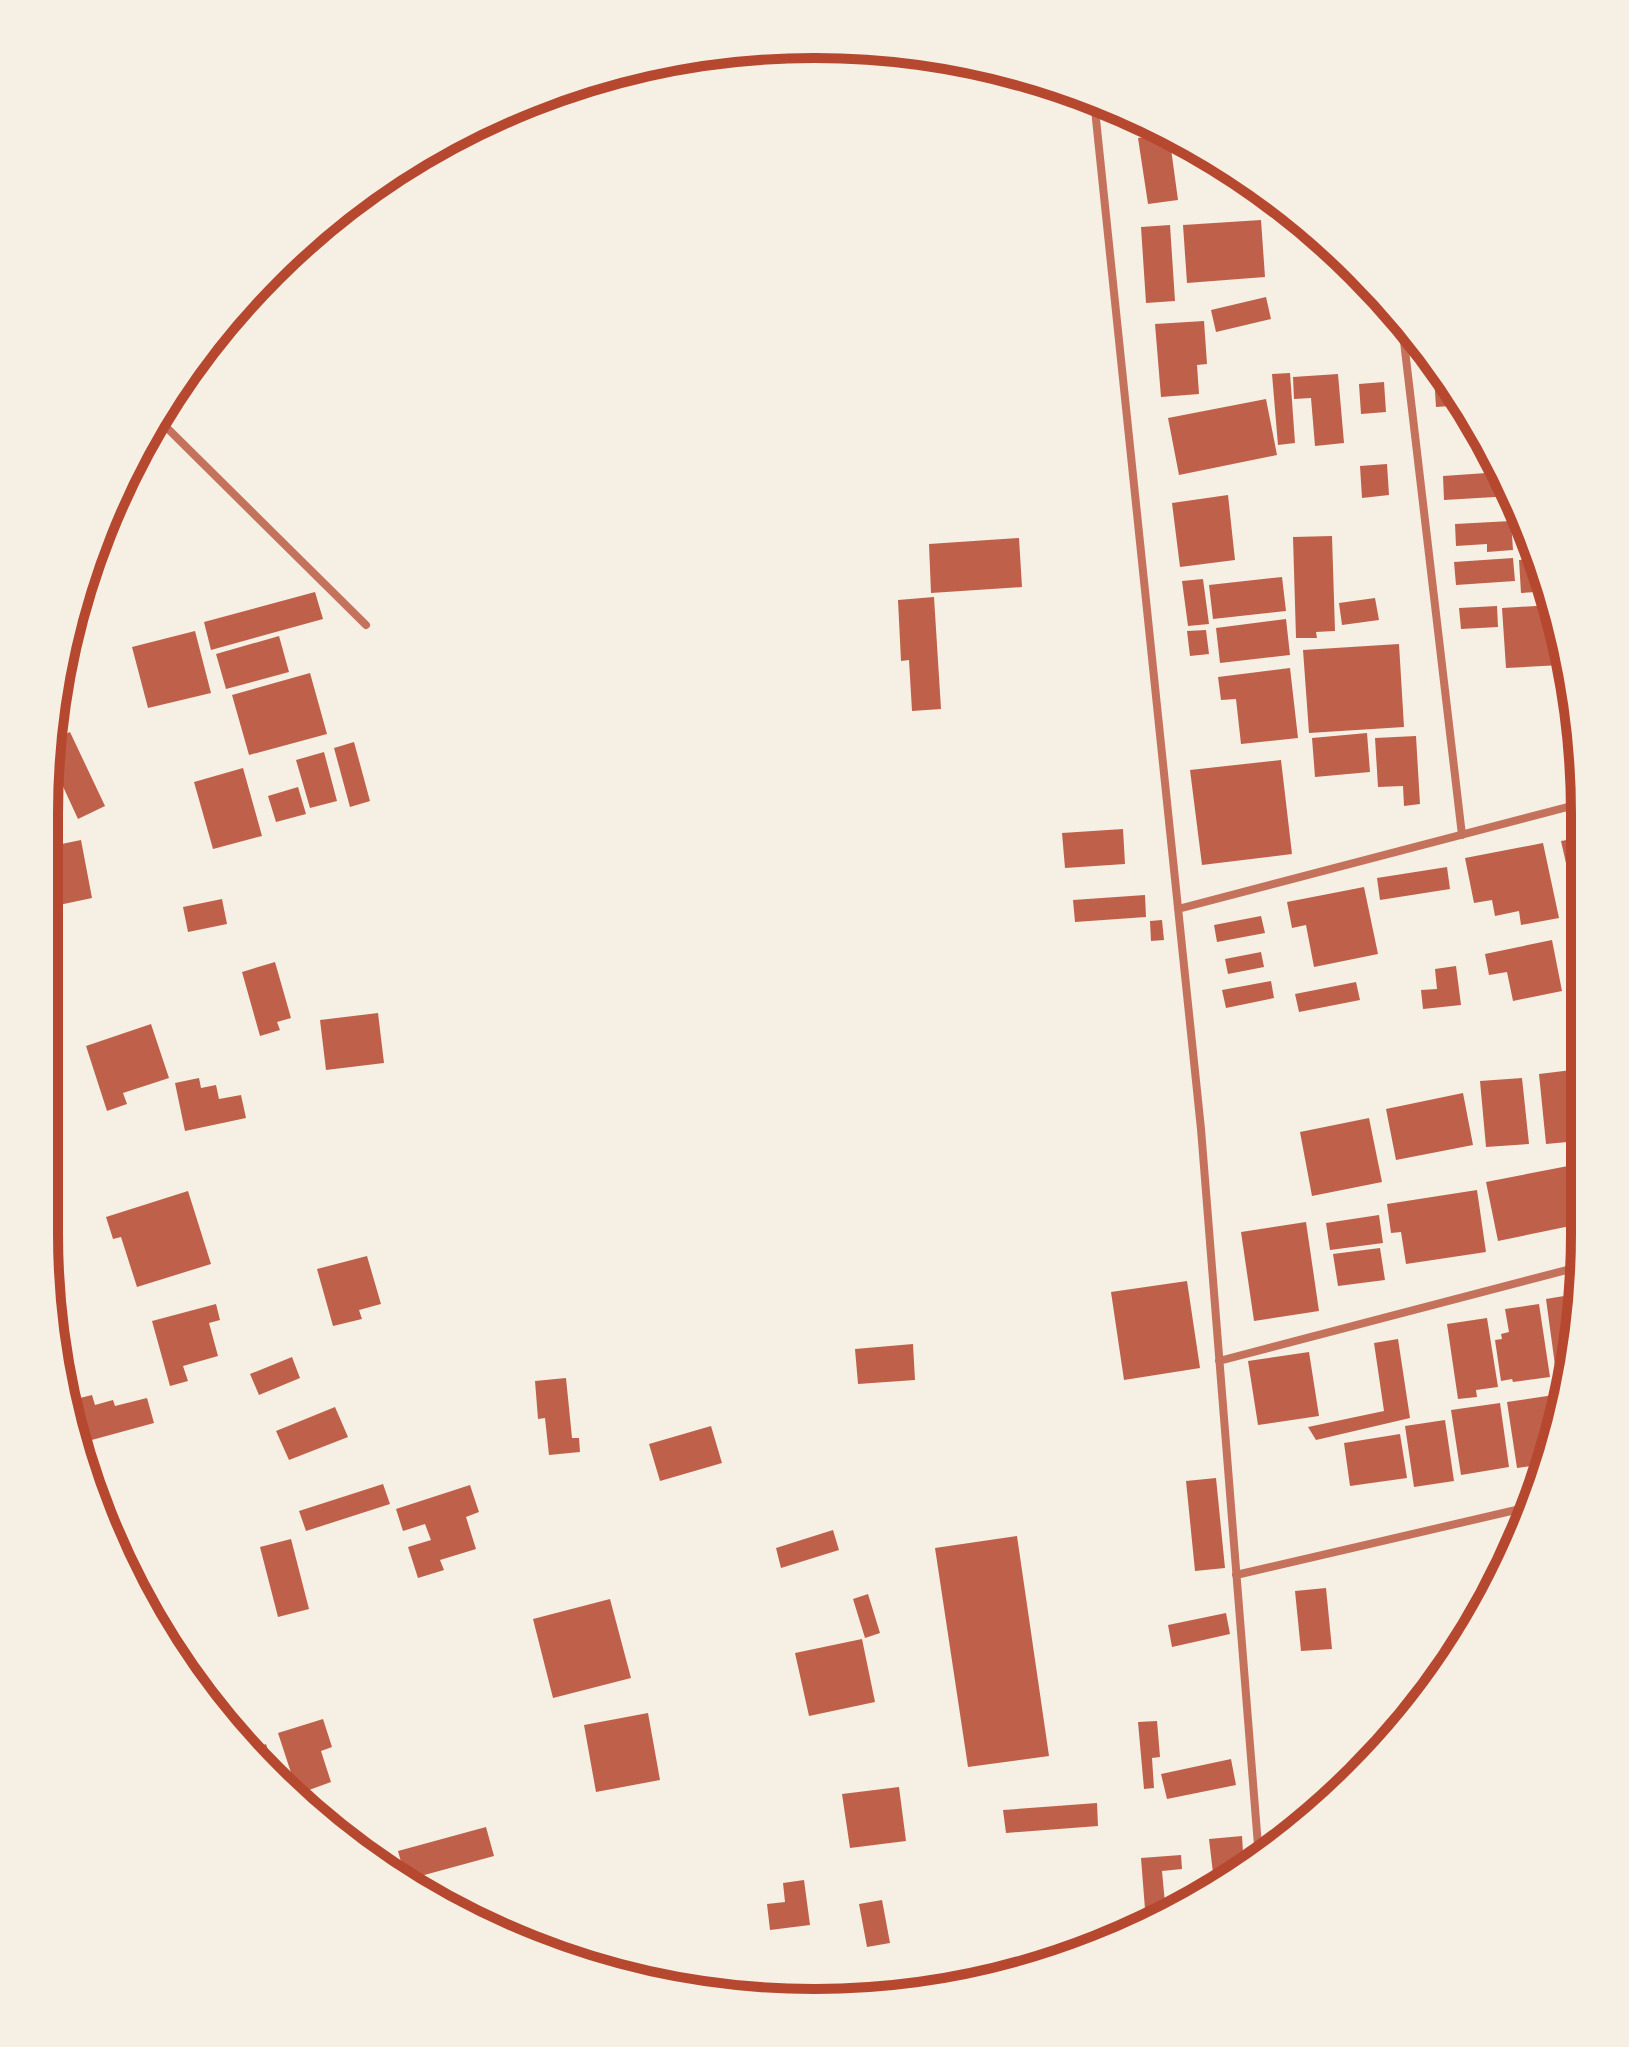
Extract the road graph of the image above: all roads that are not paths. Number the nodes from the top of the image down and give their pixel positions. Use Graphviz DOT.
graph roads {
  1 [pos="1095,113"];
  2 [pos="1404,341"];
  3 [pos="165,426"];
  4 [pos="366,625"];
  5 [pos="1571,806"];
  6 [pos="1462,835"];
  7 [pos="1178,909"];
  8 [pos="1570,1269"];
  9 [pos="1219,1361"];
  10 [pos="1518,1510"];
  11 [pos="1236,1575"];
  12 [pos="1258,1845"];
  1 -- 7 [label="street"];
  2 -- 6 [label="street"];
  3 -- 4 [label="street"];
  5 -- 6 [label="street"];
  6 -- 7 [label="street"];
  7 -- 9 [label="street"];
  8 -- 9 [label="street"];
  9 -- 11 [label="street"];
  10 -- 11 [label="street"];
  11 -- 12 [label="street"];
}
